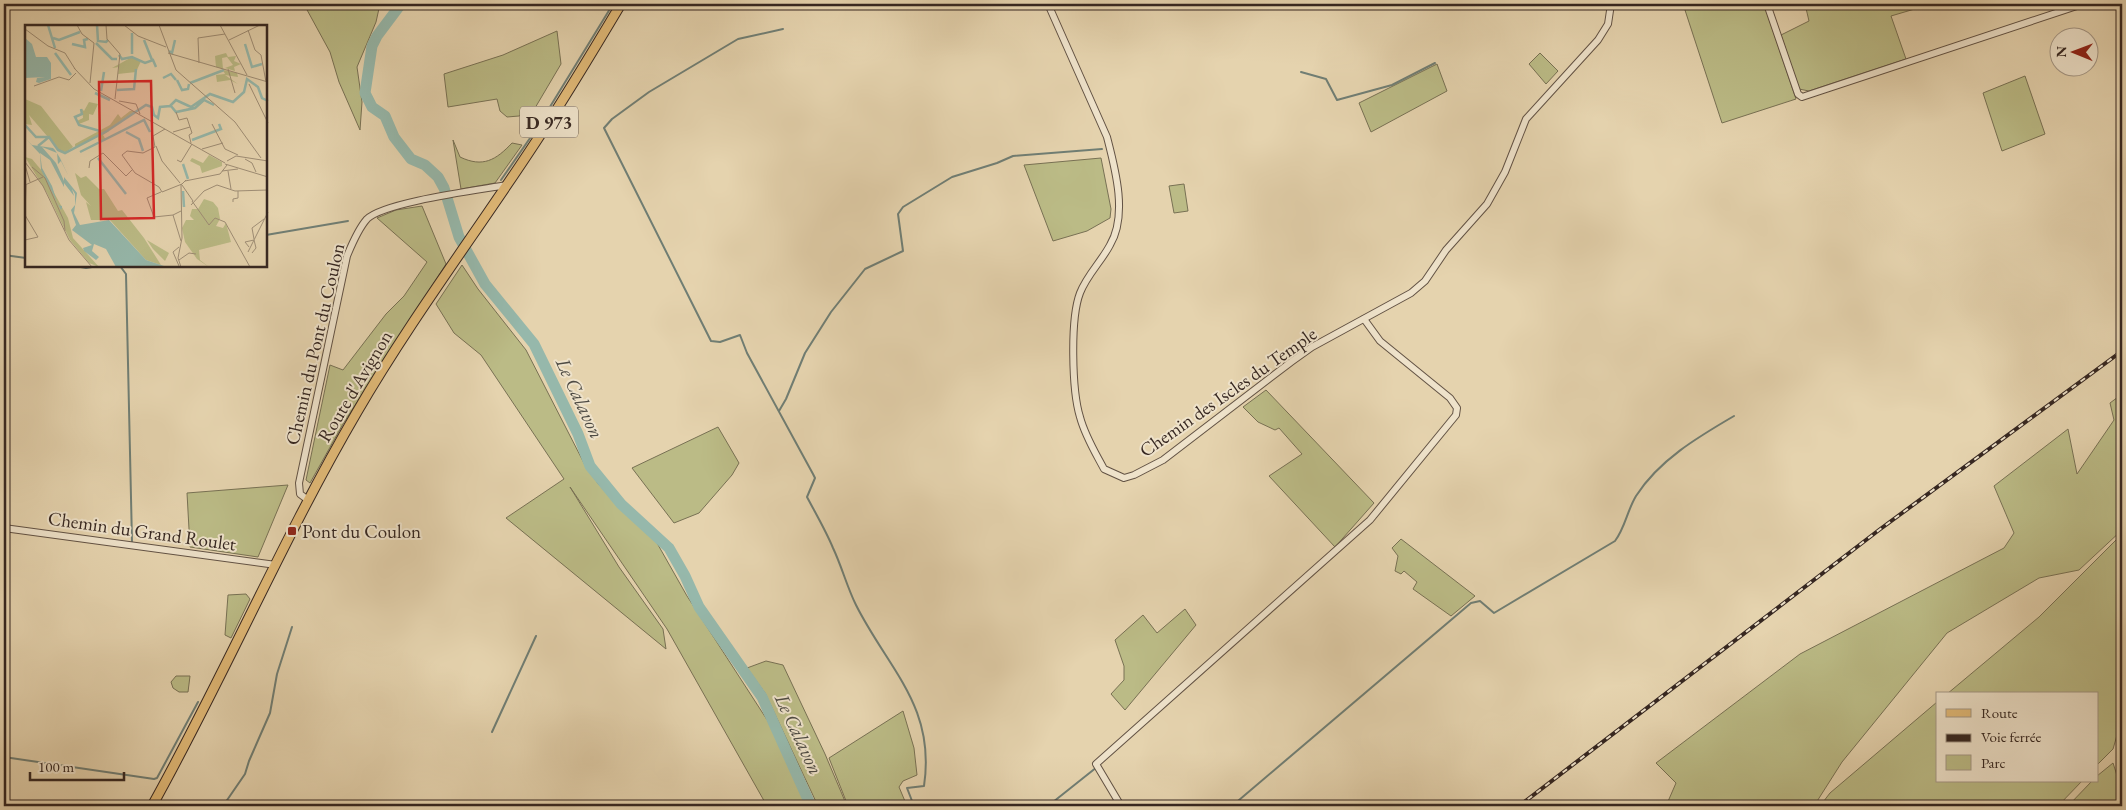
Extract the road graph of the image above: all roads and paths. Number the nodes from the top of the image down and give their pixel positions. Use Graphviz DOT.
graph roads {
  1 [pos="621,4"];
  2 [pos="1048,4"];
  3 [pos="1611,4"];
  4 [pos="1767,4"];
  5 [pos="2083,4"];
  6 [pos="507,185"];
  7 [pos="1364,319"];
  8 [pos="308,500"];
  9 [pos="4,528"];
  10 [pos="276,565"];
  11 [pos="152,806"];
  12 [pos="1121,806"];
  1 -- 6 [label="main road, Route d'Avignon / D 973"];
  2 -- 7 [label="street, Chemin des Iscles du Temple"];
  3 -- 7 [label="street, Chemin des Iscles du Temple"];
  4 -- 5 [label="street"];
  6 -- 8 [label="main road, Route d'Avignon / D 973"];
  6 -- 8 [label="street, Chemin du Pont du Coulon"];
  7 -- 12 [label="street"];
  8 -- 10 [label="main road, Route d'Avignon"];
  9 -- 10 [label="street, Chemin du Grand Roulet"];
  10 -- 11 [label="main road, Route d'Avignon"];
}
